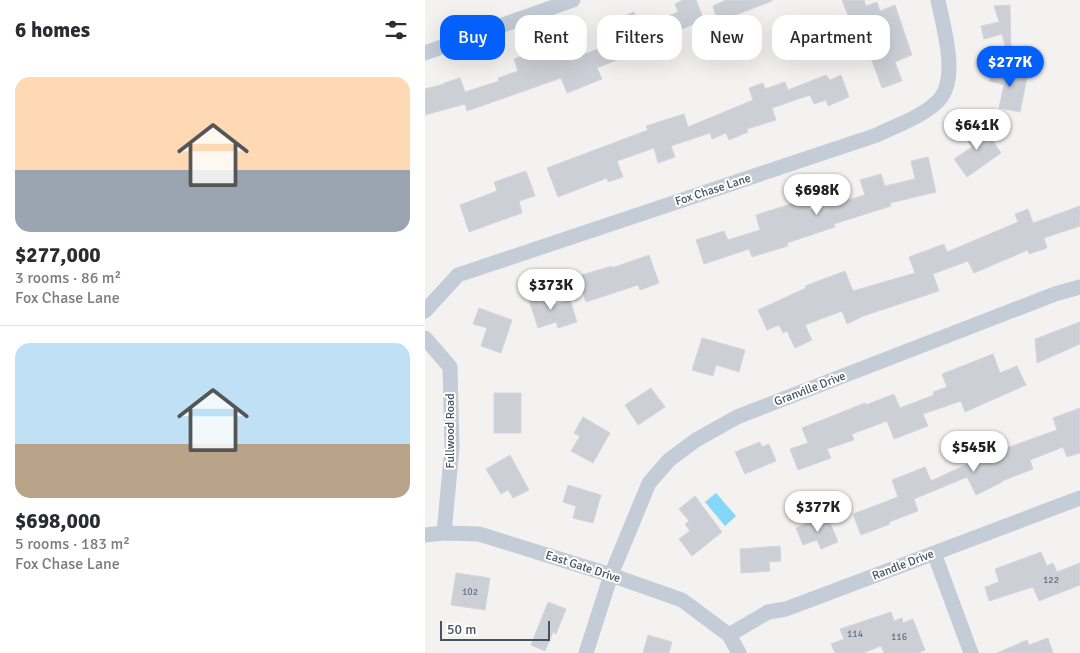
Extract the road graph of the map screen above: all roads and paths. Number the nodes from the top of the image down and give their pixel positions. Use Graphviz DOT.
graph roads {
  1 [pos="573,0"];
  2 [pos="938,0"];
  3 [pos="425,52"];
  4 [pos="1080,287"];
  5 [pos="425,311"];
  6 [pos="425,338"];
  7 [pos="1080,498"];
  8 [pos="444,533"];
  9 [pos="425,535"];
  10 [pos="934,553"];
  11 [pos="611,575"];
  12 [pos="729,635"];
  13 [pos="587,653"];
  14 [pos="739,653"];
  15 [pos="971,653"];
  1 -- 3 [label="street"];
  2 -- 5 [label="street, Fox Chase Lane"];
  4 -- 11 [label="street, Granville Drive"];
  6 -- 8 [label="street, Fullwood Road"];
  7 -- 10 [label="street, Randle Drive"];
  8 -- 9 [label="street, East Gate Drive"];
  8 -- 11 [label="street, East Gate Drive"];
  10 -- 12 [label="street, Randle Drive"];
  10 -- 15 [label="street"];
  11 -- 12 [label="street, East Gate Drive"];
  11 -- 13 [label="street, Granville Drive"];
  12 -- 14 [label="street"];
}
